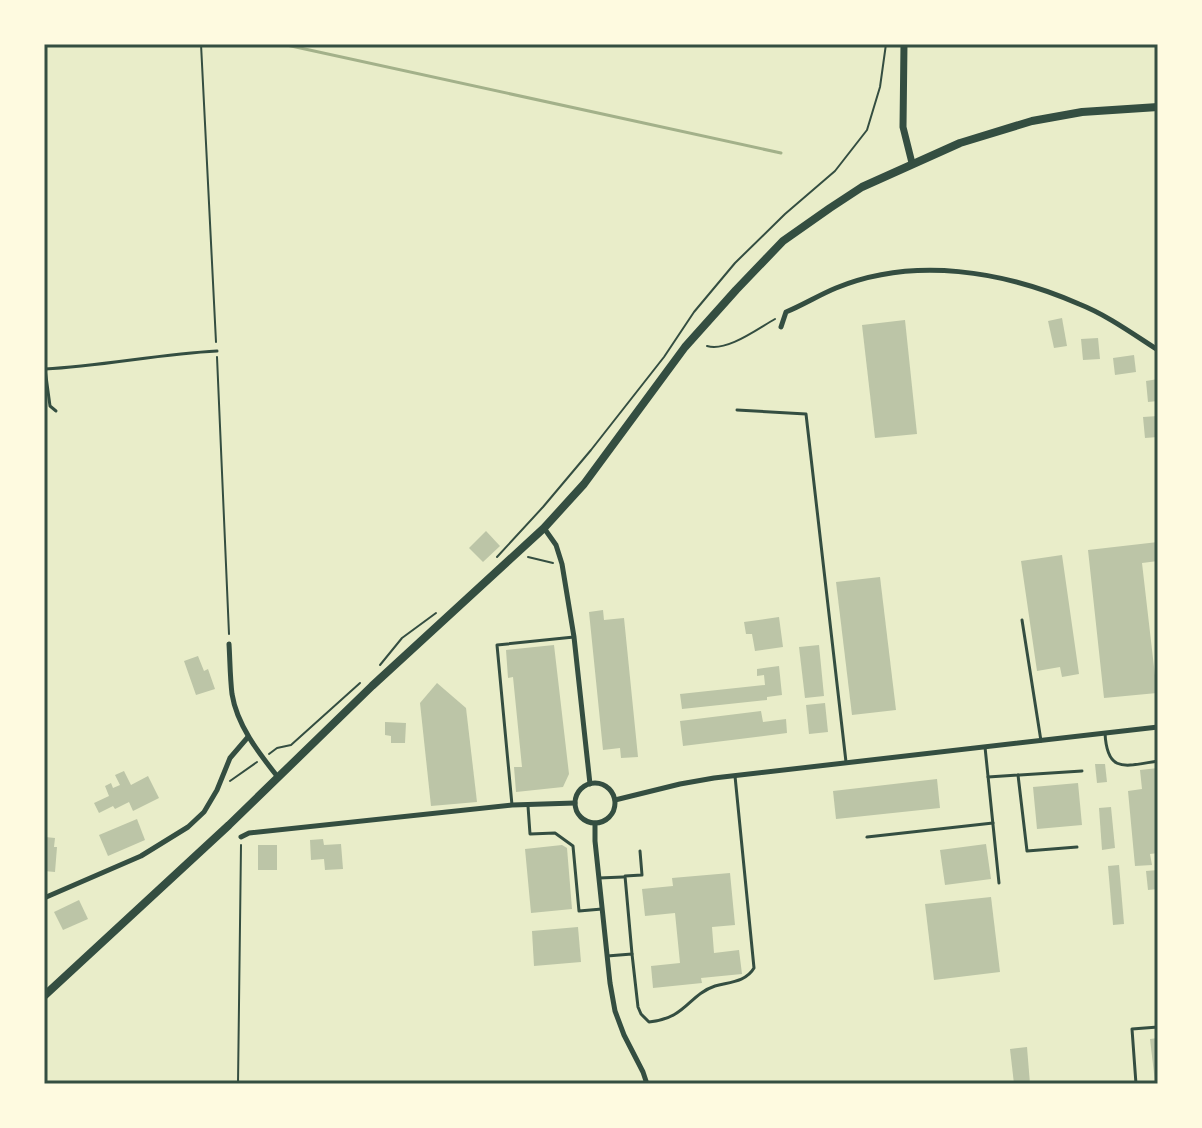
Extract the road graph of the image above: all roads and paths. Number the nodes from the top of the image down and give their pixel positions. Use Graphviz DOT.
graph roads {
  1 [pos="886,44"];
  2 [pos="904,44"];
  3 [pos="1158,107"];
  4 [pos="912,163"];
  5 [pos="786,312"];
  6 [pos="781,327"];
  7 [pos="707,346"];
  8 [pos="1158,350"];
  9 [pos="217,351"];
  10 [pos="737,410"];
  11 [pos="56,411"];
  12 [pos="544,528"];
  13 [pos="524,556"];
  14 [pos="496,558"];
  15 [pos="562,564"];
  16 [pos="444,607"];
  17 [pos="1022,620"];
  18 [pos="574,637"];
  19 [pos="229,644"];
  20 [pos="379,666"];
  21 [pos="369,675"];
  22 [pos="1158,727"];
  23 [pos="1105,733"];
  24 [pos="248,737"];
  25 [pos="1041,741"];
  26 [pos="985,747"];
  27 [pos="263,758"];
  28 [pos="1158,761"];
  29 [pos="846,762"];
  30 [pos="1082,771"];
  31 [pos="1018,775"];
  32 [pos="277,776"];
  33 [pos="735,776"];
  34 [pos="988,777"];
  35 [pos="590,784"];
  36 [pos="217,790"];
  37 [pos="615,800"];
  38 [pos="575,803"];
  39 [pos="528,804"];
  40 [pos="512,805"];
  41 [pos="595,823"];
  42 [pos="993,823"];
  43 [pos="241,837"];
  44 [pos="867,837"];
  45 [pos="1077,847"];
  46 [pos="640,851"];
  47 [pos="625,876"];
  48 [pos="599,878"];
  49 [pos="999,883"];
  50 [pos="44,898"];
  51 [pos="602,909"];
  52 [pos="632,954"];
  53 [pos="607,956"];
  54 [pos="44,996"];
  55 [pos="1158,1027"];
  56 [pos="238,1084"];
  57 [pos="647,1084"];
  58 [pos="1136,1084"];
  1 -- 14 [label="path"];
  2 -- 4 [label="main road"];
  3 -- 4 [label="main road"];
  4 -- 12 [label="main road"];
  5 -- 6 [label="street"];
  5 -- 7 [label="path"];
  5 -- 8 [label="street"];
  9 -- 11 [label="lane"];
  10 -- 29 [label="lane"];
  12 -- 15 [label="street"];
  12 -- 32 [label="main road"];
  13 -- 15 [label="path"];
  15 -- 18 [label="street"];
  16 -- 20 [label="path"];
  17 -- 25 [label="lane"];
  18 -- 35 [label="street"];
  18 -- 40 [label="lane"];
  19 -- 24 [label="street"];
  21 -- 27 [label="path"];
  22 -- 23 [label="street"];
  23 -- 25 [label="street"];
  23 -- 28 [label="lane"];
  24 -- 27 [label="street"];
  24 -- 36 [label="street"];
  25 -- 26 [label="street"];
  26 -- 29 [label="street"];
  26 -- 34 [label="lane"];
  27 -- 32 [label="street"];
  27 -- 36 [label="path"];
  29 -- 33 [label="street"];
  30 -- 31 [label="lane"];
  31 -- 34 [label="lane"];
  31 -- 45 [label="lane"];
  32 -- 54 [label="main road"];
  33 -- 37 [label="street"];
  33 -- 52 [label="lane"];
  34 -- 42 [label="lane"];
  35 -- 37 [label="street"];
  35 -- 38 [label="street"];
  36 -- 50 [label="street"];
  37 -- 41 [label="street"];
  38 -- 39 [label="street"];
  38 -- 41 [label="street"];
  39 -- 40 [label="street"];
  39 -- 51 [label="lane"];
  40 -- 43 [label="street"];
  41 -- 48 [label="street"];
  42 -- 44 [label="lane"];
  42 -- 49 [label="lane"];
  43 -- 56 [label="path"];
  46 -- 47 [label="lane"];
  47 -- 48 [label="lane"];
  47 -- 52 [label="lane"];
  48 -- 51 [label="street"];
  51 -- 53 [label="street"];
  52 -- 53 [label="lane"];
  53 -- 57 [label="street"];
  55 -- 58 [label="lane"];
}
